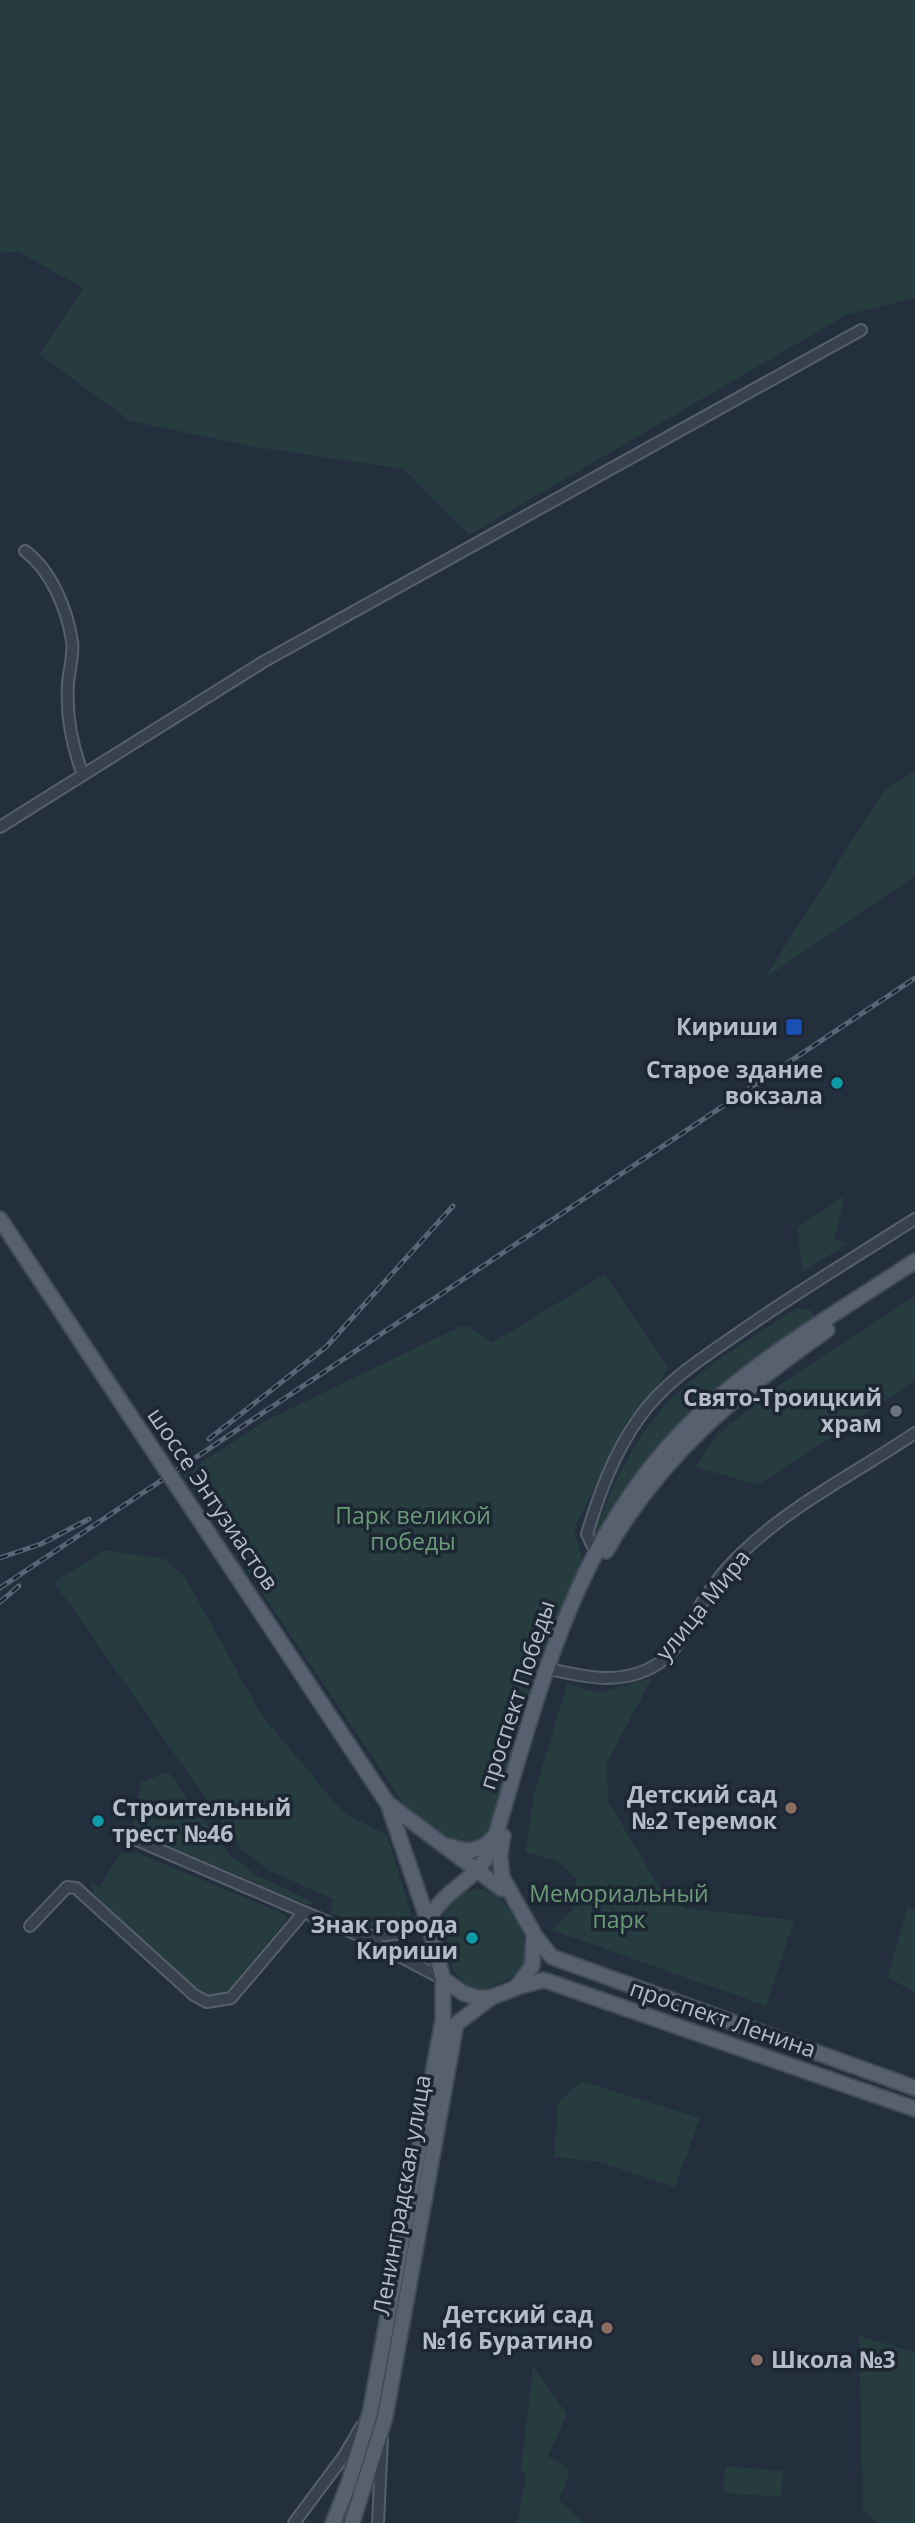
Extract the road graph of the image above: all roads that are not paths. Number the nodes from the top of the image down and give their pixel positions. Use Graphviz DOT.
graph roads {
  1 [pos="861,330"];
  2 [pos="25,551"];
  3 [pos="83,775"];
  4 [pos="0,827"];
  5 [pos="0,1219"];
  6 [pos="915,1219"];
  7 [pos="915,1261"];
  8 [pos="915,1272"];
  9 [pos="915,1433"];
  10 [pos="595,1551"];
  11 [pos="550,1669"];
  12 [pos="388,1804"];
  13 [pos="125,1835"];
  14 [pos="500,1835"];
  15 [pos="442,1844"];
  16 [pos="477,1871"];
  17 [pos="464,1883"];
  18 [pos="502,1889"];
  19 [pos="518,1904"];
  20 [pos="304,1912"];
  21 [pos="428,1921"];
  22 [pos="30,1926"];
  23 [pos="534,1934"];
  24 [pos="361,1936"];
  25 [pos="443,1979"];
  26 [pos="516,1988"];
  27 [pos="492,1997"];
  28 [pos="915,2088"];
  29 [pos="915,2109"];
  30 [pos="370,2413"];
  31 [pos="386,2418"];
  32 [pos="294,2523"];
  33 [pos="333,2523"];
  34 [pos="352,2523"];
  35 [pos="378,2523"];
  1 -- 3 [label="street"];
  2 -- 3 [label="street"];
  3 -- 4 [label="street"];
  5 -- 12 [label="main road, шоссе Энтузиастов, bridge"];
  6 -- 10 [label="street"];
  7 -- 10 [label="main road, проспект Победы"];
  8 -- 11 [label="main road, проспект Победы"];
  9 -- 11 [label="street, улица Мира"];
  10 -- 11 [label="main road, проспект Победы"];
  11 -- 14 [label="main road, проспект Победы"];
  12 -- 15 [label="main road"];
  12 -- 21 [label="main road"];
  13 -- 20 [label="street"];
  14 -- 15 [label="main road"];
  14 -- 16 [label="main road"];
  14 -- 19 [label="main road"];
  15 -- 16 [label="main road"];
  16 -- 17 [label="main road"];
  16 -- 18 [label="main road"];
  17 -- 18 [label="main road"];
  17 -- 21 [label="main road"];
  18 -- 19 [label="main road"];
  19 -- 23 [label="main road"];
  20 -- 22 [label="street"];
  20 -- 24 [label="street"];
  21 -- 24 [label="street"];
  21 -- 25 [label="main road"];
  23 -- 26 [label="main road"];
  23 -- 28 [label="main road, проспект Ленина"];
  24 -- 25 [label="street"];
  25 -- 27 [label="main road"];
  25 -- 30 [label="main road, Ленинградская улица"];
  26 -- 27 [label="main road"];
  26 -- 29 [label="main road, проспект Ленина"];
  27 -- 31 [label="main road, Ленинградская улица"];
  30 -- 32 [label="street"];
  30 -- 33 [label="main road, Ленинградская улица"];
  31 -- 34 [label="main road, Ленинградская улица"];
  31 -- 35 [label="street"];
}
